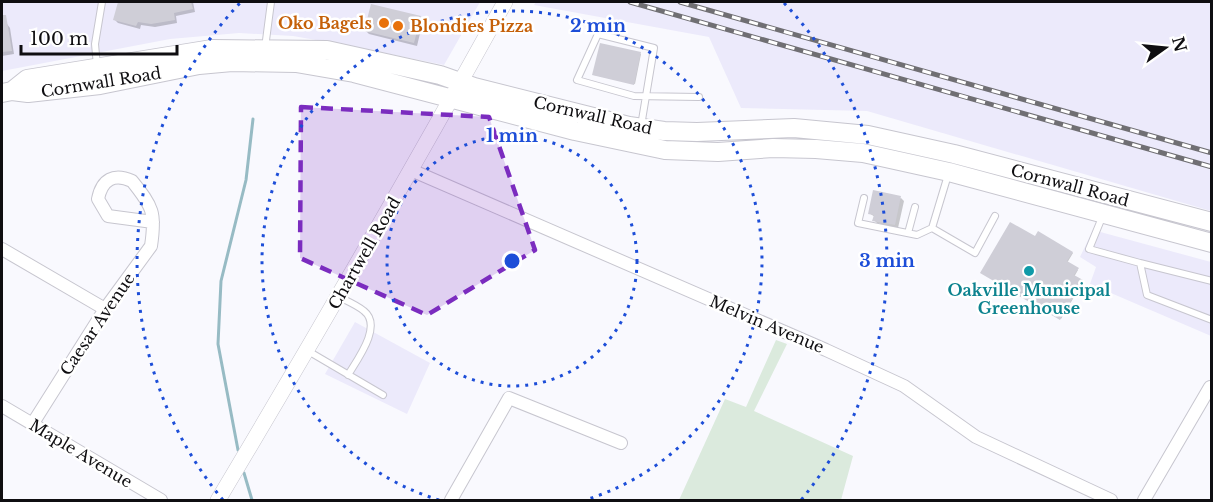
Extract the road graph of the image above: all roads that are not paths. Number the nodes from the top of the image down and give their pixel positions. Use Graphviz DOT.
graph roads {
  1 [pos="102,2"];
  2 [pos="271,2"];
  3 [pos="505,2"];
  4 [pos="265,48"];
  5 [pos="98,77"];
  6 [pos="454,89"];
  7 [pos="7,92"];
  8 [pos="646,97"];
  9 [pos="699,97"];
  10 [pos="639,136"];
  11 [pos="954,154"];
  12 [pos="411,170"];
  13 [pos="949,172"];
  14 [pos="1109,195"];
  15 [pos="864,198"];
  16 [pos="915,207"];
  17 [pos="995,216"];
  18 [pos="1100,221"];
  19 [pos="153,222"];
  20 [pos="1212,222"];
  21 [pos="932,228"];
  22 [pos="908,233"];
  23 [pos="1212,243"];
  24 [pos="2,249"];
  25 [pos="1140,263"];
  26 [pos="1212,281"];
  27 [pos="339,297"];
  28 [pos="105,309"];
  29 [pos="1212,320"];
  30 [pos="308,351"];
  31 [pos="348,375"];
  32 [pos="1210,387"];
  33 [pos="383,395"];
  34 [pos="2,406"];
  35 [pos="33,423"];
  36 [pos="621,443"];
  37 [pos="161,501"];
  38 [pos="218,501"];
  39 [pos="451,501"];
  40 [pos="1111,501"];
  41 [pos="1144,501"];
  1 -- 5 [label="lane"];
  2 -- 4 [label="lane"];
  3 -- 6 [label="street, Chartwell Road"];
  4 -- 5 [label="main road, Cornwall Road"];
  4 -- 6 [label="main road, Cornwall Road"];
  5 -- 6 [label="main road, Cornwall Road"];
  5 -- 7 [label="main road, Cornwall Road"];
  6 -- 10 [label="main road, Cornwall Road"];
  6 -- 12 [label="street, Chartwell Road"];
  8 -- 8 [label="lane"];
  8 -- 9 [label="lane"];
  8 -- 10 [label="lane"];
  10 -- 11 [label="main road, Cornwall Road"];
  10 -- 13 [label="main road, Cornwall Road"];
  11 -- 13 [label="lane"];
  11 -- 14 [label="main road, Cornwall Road"];
  12 -- 27 [label="street, Chartwell Road"];
  12 -- 40 [label="street, Melvin Avenue"];
  13 -- 18 [label="main road, Cornwall Road"];
  13 -- 21 [label="lane"];
  14 -- 18 [label="lane"];
  14 -- 20 [label="main road, Cornwall Road"];
  15 -- 22 [label="lane"];
  16 -- 22 [label="lane"];
  17 -- 21 [label="lane"];
  18 -- 23 [label="main road, Cornwall Road"];
  18 -- 25 [label="lane"];
  19 -- 19 [label="street"];
  19 -- 28 [label="street, Caesar Avenue"];
  21 -- 22 [label="lane"];
  24 -- 28 [label="street"];
  25 -- 26 [label="lane"];
  25 -- 29 [label="lane"];
  27 -- 30 [label="street, Chartwell Road"];
  27 -- 31 [label="lane"];
  28 -- 35 [label="street, Caesar Avenue"];
  30 -- 31 [label="lane"];
  30 -- 38 [label="street, Chartwell Road"];
  31 -- 33 [label="lane"];
  32 -- 41 [label="street"];
  34 -- 35 [label="street, Maple Avenue"];
  35 -- 37 [label="street, Maple Avenue"];
  36 -- 39 [label="street"];
}
